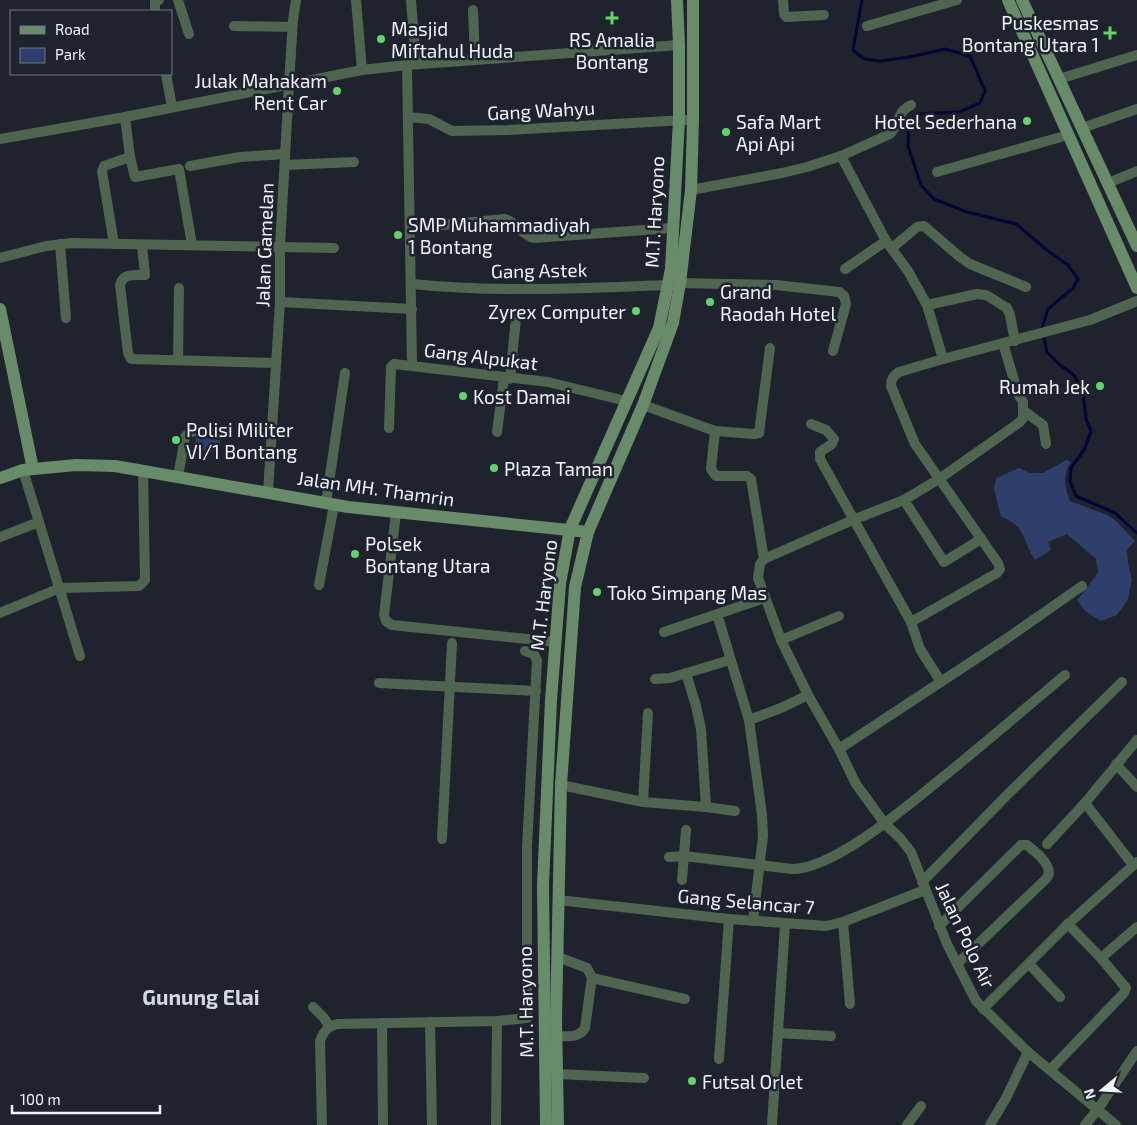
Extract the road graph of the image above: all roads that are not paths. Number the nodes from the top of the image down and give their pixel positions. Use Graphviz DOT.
graph roads {
  1 [pos="178,0"];
  2 [pos="296,0"];
  3 [pos="356,0"];
  4 [pos="411,0"];
  5 [pos="678,0"];
  6 [pos="693,0"];
  7 [pos="783,0"];
  8 [pos="957,0"];
  9 [pos="1008,0"];
  10 [pos="1022,0"];
  11 [pos="473,10"];
  12 [pos="824,15"];
  13 [pos="234,26"];
  14 [pos="867,26"];
  15 [pos="292,27"];
  16 [pos="189,34"];
  17 [pos="680,45"];
  18 [pos="1137,55"];
  19 [pos="475,60"];
  20 [pos="1051,62"];
  21 [pos="412,65"];
  22 [pos="1038,68"];
  23 [pos="362,70"];
  24 [pos="166,75"];
  25 [pos="289,84"];
  26 [pos="1062,84"];
  27 [pos="1050,96"];
  28 [pos="911,104"];
  29 [pos="172,107"];
  30 [pos="1137,109"];
  31 [pos="125,117"];
  32 [pos="408,117"];
  33 [pos="679,120"];
  34 [pos="693,120"];
  35 [pos="1082,128"];
  36 [pos="1068,135"];
  37 [pos="0,139"];
  38 [pos="842,156"];
  39 [pos="130,158"];
  40 [pos="285,159"];
  41 [pos="354,162"];
  42 [pos="190,166"];
  43 [pos="1137,171"];
  44 [pos="937,172"];
  45 [pos="1108,183"];
  46 [pos="691,190"];
  47 [pos="411,228"];
  48 [pos="672,228"];
  49 [pos="60,244"];
  50 [pos="114,244"];
  51 [pos="142,244"];
  52 [pos="192,245"];
  53 [pos="889,245"];
  54 [pos="280,246"];
  55 [pos="1137,246"];
  56 [pos="334,248"];
  57 [pos="0,258"];
  58 [pos="845,270"];
  59 [pos="412,284"];
  60 [pos="674,284"];
  61 [pos="1026,287"];
  62 [pos="179,288"];
  63 [pos="1137,288"];
  64 [pos="1137,300"];
  65 [pos="280,302"];
  66 [pos="927,305"];
  67 [pos="0,309"];
  68 [pos="412,309"];
  69 [pos="66,318"];
  70 [pos="516,318"];
  71 [pos="1015,341"];
  72 [pos="1003,343"];
  73 [pos="4,344"];
  74 [pos="770,348"];
  75 [pos="833,351"];
  76 [pos="943,359"];
  77 [pos="178,360"];
  78 [pos="276,363"];
  79 [pos="412,365"];
  80 [pos="345,373"];
  81 [pos="507,378"];
  82 [pos="626,401"];
  83 [pos="643,405"];
  84 [pos="1024,411"];
  85 [pos="811,424"];
  86 [pos="389,428"];
  87 [pos="715,431"];
  88 [pos="498,432"];
  89 [pos="212,433"];
  90 [pos="1046,444"];
  91 [pos="28,469"];
  92 [pos="143,471"];
  93 [pos="178,477"];
  94 [pos="0,478"];
  95 [pos="939,480"];
  96 [pos="268,492"];
  97 [pos="904,500"];
  98 [pos="330,504"];
  99 [pos="396,512"];
  100 [pos="855,519"];
  101 [pos="39,522"];
  102 [pos="570,529"];
  103 [pos="588,532"];
  104 [pos="0,537"];
  105 [pos="981,539"];
  106 [pos="764,560"];
  107 [pos="319,585"];
  108 [pos="1082,586"];
  109 [pos="60,588"];
  110 [pos="765,598"];
  111 [pos="0,613"];
  112 [pos="717,614"];
  113 [pos="838,616"];
  114 [pos="911,622"];
  115 [pos="664,632"];
  116 [pos="781,640"];
  117 [pos="556,642"];
  118 [pos="452,643"];
  119 [pos="525,651"];
  120 [pos="80,656"];
  121 [pos="730,660"];
  122 [pos="686,673"];
  123 [pos="1065,675"];
  124 [pos="654,679"];
  125 [pos="941,682"];
  126 [pos="1122,682"];
  127 [pos="379,683"];
  128 [pos="451,687"];
  129 [pos="536,691"];
  130 [pos="808,695"];
  131 [pos="648,713"];
  132 [pos="749,720"];
  133 [pos="1137,740"];
  134 [pos="839,749"];
  135 [pos="1116,764"];
  136 [pos="561,785"];
  137 [pos="1137,787"];
  138 [pos="643,802"];
  139 [pos="1085,803"];
  140 [pos="706,807"];
  141 [pos="735,811"];
  142 [pos="885,824"];
  143 [pos="686,830"];
  144 [pos="442,839"];
  145 [pos="1047,844"];
  146 [pos="684,856"];
  147 [pos="669,857"];
  148 [pos="1135,863"];
  149 [pos="760,865"];
  150 [pos="682,880"];
  151 [pos="923,886"];
  152 [pos="558,900"];
  153 [pos="729,919"];
  154 [pos="753,921"];
  155 [pos="843,922"];
  156 [pos="785,923"];
  157 [pos="1068,924"];
  158 [pos="939,926"];
  159 [pos="1137,927"];
  160 [pos="558,957"];
  161 [pos="1101,958"];
  162 [pos="957,964"];
  163 [pos="1029,964"];
  164 [pos="592,978"];
  165 [pos="1060,998"];
  166 [pos="685,999"];
  167 [pos="850,1004"];
  168 [pos="313,1007"];
  169 [pos="983,1009"];
  170 [pos="527,1018"];
  171 [pos="550,1019"];
  172 [pos="497,1021"];
  173 [pos="430,1022"];
  174 [pos="382,1023"];
  175 [pos="329,1026"];
  176 [pos="778,1033"];
  177 [pos="556,1036"];
  178 [pos="831,1036"];
  179 [pos="1137,1051"];
  180 [pos="1028,1052"];
  181 [pos="718,1059"];
  182 [pos="1133,1066"];
  183 [pos="1051,1069"];
  184 [pos="557,1074"];
  185 [pos="644,1078"];
  186 [pos="921,1106"];
  187 [pos="1098,1109"];
  188 [pos="322,1125"];
  189 [pos="383,1125"];
  190 [pos="432,1125"];
  191 [pos="496,1125"];
  192 [pos="546,1125"];
  193 [pos="558,1125"];
  194 [pos="772,1125"];
  195 [pos="907,1125"];
  196 [pos="990,1125"];
  197 [pos="1085,1125"];
  198 [pos="1116,1125"];
  1 -- 16 [label="street"];
  2 -- 15 [label="street, Jalan Gamelan"];
  3 -- 23 [label="street"];
  4 -- 21 [label="street"];
  5 -- 17 [label="main road, M.T. Haryono"];
  6 -- 34 [label="main road, M.T. Haryono"];
  7 -- 12 [label="street"];
  8 -- 14 [label="street"];
  9 -- 22 [label="main road"];
  10 -- 20 [label="main road"];
  11 -- 19 [label="street"];
  13 -- 15 [label="street"];
  15 -- 25 [label="street, Jalan Gamelan"];
  17 -- 19 [label="street"];
  17 -- 33 [label="main road, M.T. Haryono"];
  18 -- 26 [label="street"];
  19 -- 21 [label="street"];
  20 -- 22 [label="main road"];
  20 -- 26 [label="main road"];
  21 -- 23 [label="street"];
  21 -- 32 [label="street"];
  22 -- 27 [label="main road"];
  23 -- 25 [label="street"];
  24 -- 29 [label="street"];
  25 -- 29 [label="street"];
  25 -- 40 [label="street, Jalan Gamelan"];
  26 -- 27 [label="main road"];
  26 -- 35 [label="main road"];
  27 -- 36 [label="main road"];
  28 -- 38 [label="street"];
  29 -- 31 [label="street"];
  30 -- 35 [label="street"];
  31 -- 37 [label="street"];
  31 -- 39 [label="street"];
  32 -- 33 [label="street, Gang Wahyu"];
  32 -- 47 [label="street"];
  33 -- 34 [label="street, Gang Wahyu"];
  33 -- 48 [label="main road, M.T. Haryono"];
  34 -- 46 [label="main road, M.T. Haryono"];
  35 -- 45 [label="main road"];
  36 -- 44 [label="street"];
  36 -- 63 [label="main road"];
  38 -- 46 [label="street"];
  38 -- 53 [label="street"];
  39 -- 50 [label="street"];
  39 -- 52 [label="street"];
  40 -- 41 [label="street"];
  40 -- 42 [label="street"];
  40 -- 54 [label="street, Jalan Gamelan"];
  43 -- 45 [label="street"];
  45 -- 55 [label="main road"];
  46 -- 60 [label="main road, M.T. Haryono"];
  47 -- 48 [label="street"];
  47 -- 59 [label="street"];
  48 -- 60 [label="main road, M.T. Haryono"];
  49 -- 50 [label="street"];
  49 -- 57 [label="street"];
  49 -- 69 [label="street"];
  50 -- 51 [label="street"];
  51 -- 52 [label="street"];
  51 -- 77 [label="street"];
  52 -- 54 [label="street"];
  53 -- 58 [label="street"];
  53 -- 61 [label="street"];
  53 -- 66 [label="street"];
  54 -- 56 [label="street"];
  54 -- 65 [label="street, Jalan Gamelan"];
  59 -- 60 [label="street, Gang Astek"];
  59 -- 68 [label="street"];
  60 -- 75 [label="street, Gang Astek"];
  60 -- 82 [label="main road, M.T. Haryono"];
  60 -- 83 [label="main road, M.T. Haryono"];
  62 -- 77 [label="street"];
  64 -- 71 [label="street"];
  65 -- 68 [label="street"];
  65 -- 78 [label="street, Jalan Gamelan"];
  66 -- 71 [label="street"];
  66 -- 76 [label="street"];
  67 -- 73 [label="main road"];
  68 -- 79 [label="street"];
  70 -- 81 [label="street"];
  71 -- 72 [label="street"];
  72 -- 76 [label="street"];
  72 -- 84 [label="street"];
  73 -- 91 [label="main road"];
  74 -- 87 [label="street"];
  76 -- 95 [label="street"];
  77 -- 78 [label="street"];
  78 -- 96 [label="street, Jalan Gamelan"];
  79 -- 81 [label="street, Gang Alpukat"];
  79 -- 86 [label="street, Gang Alpukat"];
  80 -- 98 [label="street"];
  81 -- 82 [label="street, Gang Alpukat"];
  81 -- 88 [label="street"];
  82 -- 102 [label="main road, M.T. Haryono"];
  83 -- 87 [label="street"];
  83 -- 103 [label="main road, M.T. Haryono"];
  84 -- 90 [label="street"];
  84 -- 95 [label="street"];
  85 -- 100 [label="street"];
  87 -- 106 [label="street, Jalan Polo Air"];
  89 -- 93 [label="street"];
  91 -- 92 [label="main road, Jalan MH. Thamrin"];
  91 -- 94 [label="main road, Jalan MH. Thamrin"];
  91 -- 101 [label="street"];
  92 -- 93 [label="main road, Jalan MH. Thamrin"];
  92 -- 109 [label="street"];
  93 -- 96 [label="main road, Jalan MH. Thamrin"];
  95 -- 97 [label="street"];
  95 -- 105 [label="street"];
  96 -- 98 [label="main road, Jalan MH. Thamrin"];
  97 -- 100 [label="street"];
  97 -- 105 [label="street"];
  98 -- 99 [label="main road, Jalan MH. Thamrin"];
  98 -- 107 [label="street"];
  99 -- 102 [label="main road, Jalan MH. Thamrin"];
  99 -- 117 [label="street"];
  100 -- 106 [label="street"];
  100 -- 114 [label="street"];
  101 -- 104 [label="street"];
  101 -- 109 [label="street"];
  102 -- 103 [label="main road, Jalan MH. Thamrin"];
  102 -- 117 [label="main road, M.T. Haryono"];
  103 -- 136 [label="main road, M.T. Haryono"];
  105 -- 114 [label="street"];
  106 -- 110 [label="street, Jalan Polo Air"];
  108 -- 125 [label="street"];
  109 -- 111 [label="street"];
  109 -- 120 [label="street"];
  110 -- 112 [label="street"];
  110 -- 116 [label="street, Jalan Polo Air"];
  112 -- 115 [label="street"];
  112 -- 121 [label="street"];
  113 -- 116 [label="street"];
  114 -- 125 [label="street"];
  116 -- 130 [label="street, Jalan Polo Air"];
  117 -- 171 [label="main road, M.T. Haryono"];
  118 -- 128 [label="street"];
  119 -- 129 [label="street"];
  121 -- 122 [label="street"];
  121 -- 132 [label="street"];
  122 -- 124 [label="street"];
  122 -- 140 [label="street"];
  123 -- 142 [label="street"];
  125 -- 134 [label="street"];
  126 -- 151 [label="street"];
  127 -- 128 [label="street"];
  128 -- 129 [label="street"];
  128 -- 144 [label="street"];
  129 -- 170 [label="street"];
  130 -- 132 [label="street"];
  130 -- 134 [label="street, Jalan Polo Air"];
  131 -- 138 [label="street"];
  132 -- 149 [label="street"];
  133 -- 135 [label="street"];
  134 -- 142 [label="street, Jalan Polo Air"];
  135 -- 137 [label="street"];
  135 -- 139 [label="street"];
  136 -- 138 [label="street"];
  136 -- 152 [label="main road, M.T. Haryono"];
  138 -- 140 [label="street"];
  139 -- 145 [label="street"];
  139 -- 148 [label="street"];
  140 -- 141 [label="street"];
  142 -- 149 [label="street"];
  142 -- 151 [label="street, Jalan Polo Air"];
  143 -- 146 [label="street"];
  146 -- 147 [label="street"];
  146 -- 149 [label="street"];
  146 -- 150 [label="street"];
  148 -- 157 [label="street"];
  149 -- 154 [label="street"];
  151 -- 155 [label="street, Gang Selancar 7"];
  151 -- 158 [label="street, Jalan Polo Air"];
  152 -- 153 [label="street, Gang Selancar 7"];
  152 -- 160 [label="main road, M.T. Haryono"];
  153 -- 154 [label="street, Gang Selancar 7"];
  153 -- 181 [label="street"];
  154 -- 156 [label="street, Gang Selancar 7"];
  155 -- 156 [label="street, Gang Selancar 7"];
  155 -- 167 [label="street"];
  156 -- 176 [label="street"];
  157 -- 161 [label="street"];
  157 -- 163 [label="street"];
  158 -- 162 [label="street, Jalan Polo Air"];
  158 -- 162 [label="street"];
  159 -- 161 [label="street"];
  160 -- 164 [label="street"];
  160 -- 171 [label="main road, M.T. Haryono"];
  161 -- 183 [label="street"];
  162 -- 169 [label="street, Jalan Polo Air"];
  163 -- 165 [label="street"];
  163 -- 169 [label="street"];
  164 -- 166 [label="street"];
  164 -- 177 [label="street"];
  168 -- 175 [label="street"];
  169 -- 180 [label="street, Jalan Polo Air"];
  170 -- 171 [label="street"];
  170 -- 172 [label="street"];
  171 -- 177 [label="main road, M.T. Haryono"];
  171 -- 192 [label="main road, M.T. Haryono"];
  172 -- 173 [label="street"];
  172 -- 191 [label="street"];
  173 -- 174 [label="street"];
  173 -- 190 [label="street"];
  174 -- 175 [label="street"];
  174 -- 189 [label="street"];
  175 -- 188 [label="street"];
  176 -- 178 [label="street"];
  176 -- 194 [label="street"];
  177 -- 184 [label="main road, M.T. Haryono"];
  179 -- 182 [label="street"];
  180 -- 183 [label="street, Jalan Polo Air"];
  180 -- 196 [label="street"];
  182 -- 187 [label="street"];
  183 -- 187 [label="street, Jalan Polo Air"];
  184 -- 185 [label="street"];
  184 -- 193 [label="main road, M.T. Haryono"];
  186 -- 195 [label="street"];
  187 -- 197 [label="street"];
  187 -- 198 [label="street, Jalan Polo Air"];
}
